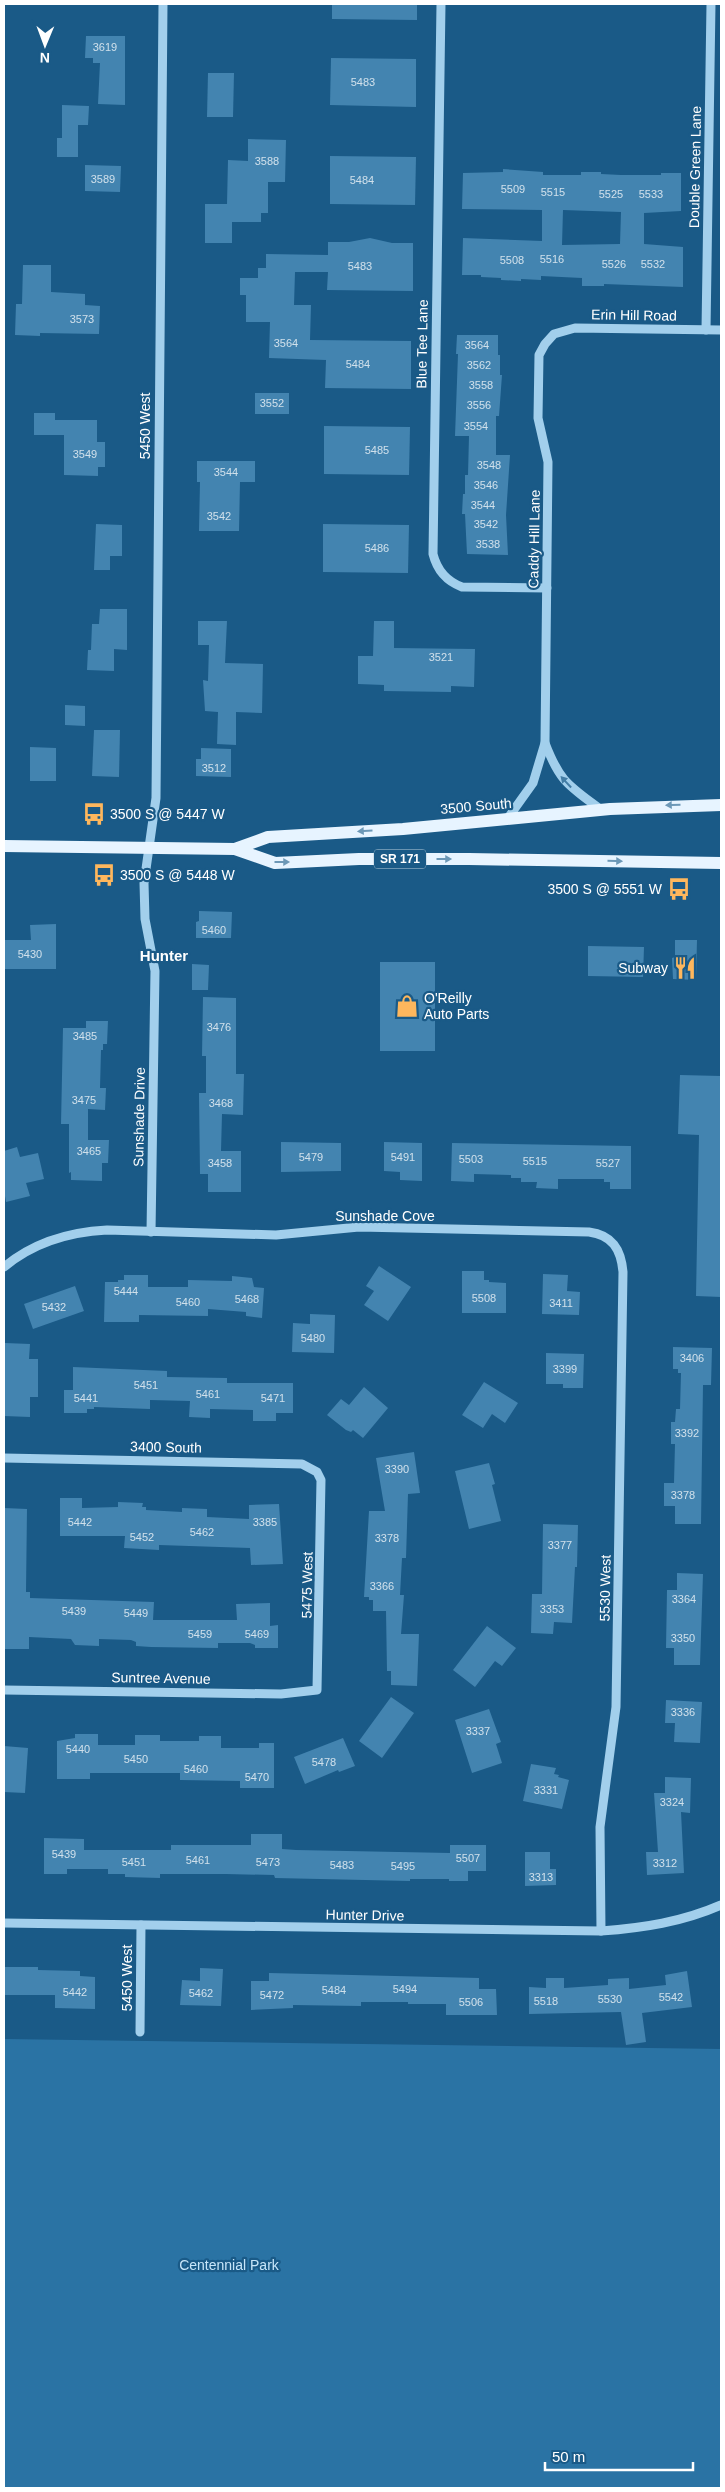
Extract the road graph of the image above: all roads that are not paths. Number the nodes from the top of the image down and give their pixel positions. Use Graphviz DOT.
graph roads {
  1 [pos="163,4"];
  2 [pos="441,4"];
  3 [pos="711,4"];
  4 [pos="706,330"];
  5 [pos="721,330"];
  6 [pos="549,339"];
  7 [pos="547,588"];
  8 [pos="545,743"];
  9 [pos="721,805"];
  10 [pos="600,809"];
  11 [pos="508,818"];
  12 [pos="4,846"];
  13 [pos="150,848"];
  14 [pos="235,849"];
  15 [pos="721,863"];
  16 [pos="150,1232"];
  17 [pos="616,1246"];
  18 [pos="4,1267"];
  19 [pos="4,1458"];
  20 [pos="321,1480"];
  21 [pos="4,1690"];
  22 [pos="317,1690"];
  23 [pos="721,1905"];
  24 [pos="4,1923"];
  25 [pos="141,1925"];
  26 [pos="601,1931"];
  27 [pos="140,2032"];
  1 -- 13 [label="street, 5450 West"];
  2 -- 7 [label="street, Blue Tee Lane"];
  3 -- 4 [label="street, Double Green Lane"];
  4 -- 5 [label="street, Erin Hill Road"];
  4 -- 6 [label="street, Erin Hill Road"];
  6 -- 7 [label="street, Caddy Hill Lane"];
  7 -- 8 [label="street, Caddy Hill Lane"];
  10 -- 8 [label="street, Caddy Hill Lane, one-way"];
  8 -- 11 [label="street, Caddy Hill Lane"];
  9 -- 10 [label="main road, 3500 South / SR 171, one-way"];
  10 -- 11 [label="main road, 3500 South / SR 171"];
  11 -- 14 [label="main road, 3500 South / SR 171, one-way"];
  12 -- 13 [label="main road, 3500 South / SR 171"];
  13 -- 14 [label="main road, 3500 South / SR 171"];
  13 -- 16 [label="street, Sunshade Drive"];
  14 -- 15 [label="main road, 3500 South / SR 171, one-way"];
  16 -- 17 [label="street, Sunshade Cove"];
  16 -- 18 [label="street"];
  17 -- 26 [label="street, 5530 West"];
  19 -- 20 [label="street, 3400 South"];
  20 -- 22 [label="street, 5475 West"];
  21 -- 22 [label="street, Suntree Avenue"];
  23 -- 26 [label="street, Hunter Drive"];
  24 -- 25 [label="street, Hunter Drive"];
  25 -- 26 [label="street, Hunter Drive"];
  25 -- 27 [label="street, 5450 West"];
}
